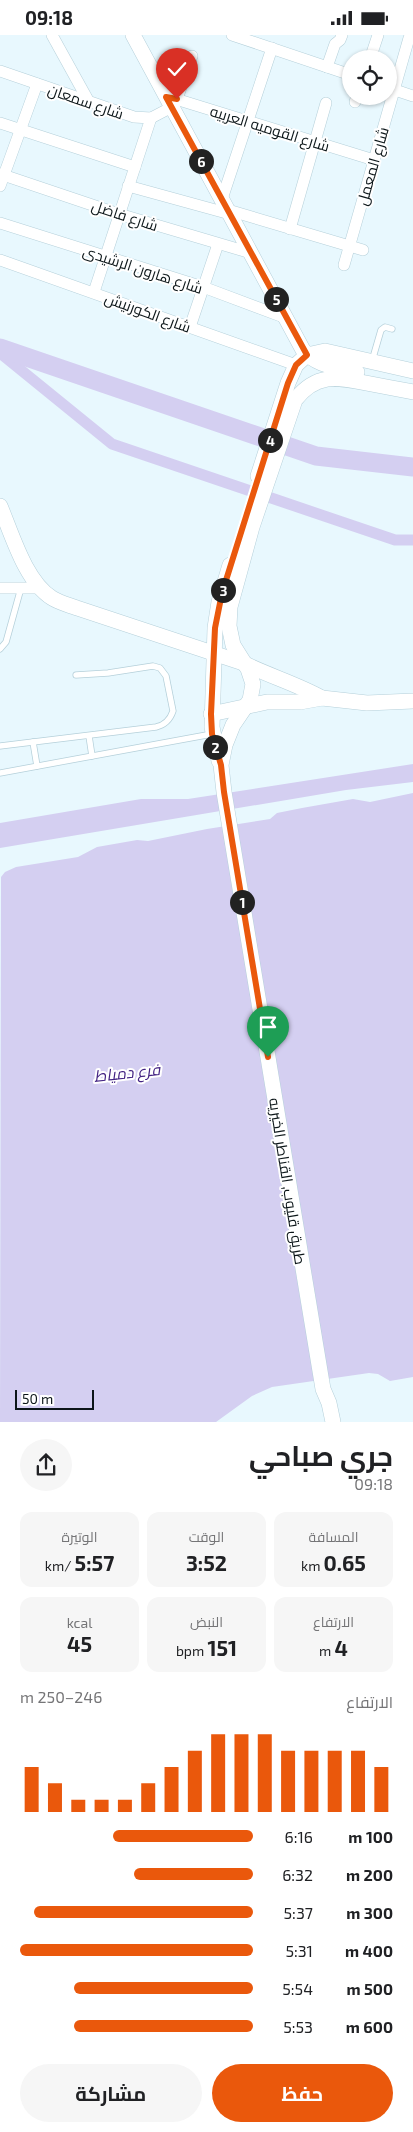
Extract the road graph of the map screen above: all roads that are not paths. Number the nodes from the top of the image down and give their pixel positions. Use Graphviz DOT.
graph roads {
  1 [pos="52,35"];
  2 [pos="133,35"];
  3 [pos="232,35"];
  4 [pos="342,35"];
  5 [pos="378,35"];
  6 [pos="408,37"];
  7 [pos="272,48"];
  8 [pos="373,50"];
  9 [pos="192,55"];
  10 [pos="327,67"];
  11 [pos="0,71"];
  12 [pos="342,72"];
  13 [pos="397,73"];
  14 [pos="37,84"];
  15 [pos="397,91"];
  16 [pos="413,96"];
  17 [pos="172,101"];
  18 [pos="88,102"];
  19 [pos="326,103"];
  20 [pos="388,105"];
  21 [pos="151,117"];
  22 [pos="248,121"];
  23 [pos="0,123"];
  24 [pos="20,130"];
  25 [pos="315,141"];
  26 [pos="374,160"];
  27 [pos="135,167"];
  28 [pos="1,178"];
  29 [pos="128,186"];
  30 [pos="227,208"];
  31 [pos="119,214"];
  32 [pos="0,223"];
  33 [pos="290,229"];
  34 [pos="218,244"];
  35 [pos="350,246"];
  36 [pos="363,250"];
  37 [pos="251,253"];
  38 [pos="106,256"];
  39 [pos="0,260"];
  40 [pos="344,265"];
  41 [pos="203,287"];
  42 [pos="94,292"];
  43 [pos="286,317"];
  44 [pos="190,327"];
  45 [pos="392,329"];
  46 [pos="302,360"];
  47 [pos="372,361"];
  48 [pos="413,371"];
  49 [pos="413,388"];
  50 [pos="413,392"];
  51 [pos="0,506"];
  52 [pos="247,525"];
  53 [pos="0,588"];
  54 [pos="21,588"];
  55 [pos="41,588"];
  56 [pos="0,649"];
  57 [pos="214,652"];
  58 [pos="243,663"];
  59 [pos="76,675"];
  60 [pos="322,698"];
  61 [pos="413,701"];
  62 [pos="246,707"];
  63 [pos="211,714"];
  64 [pos="212,734"];
  65 [pos="89,736"];
  66 [pos="33,742"];
  67 [pos="0,746"];
  68 [pos="92,756"];
  69 [pos="221,765"];
  70 [pos="37,766"];
  71 [pos="0,773"];
  72 [pos="323,1389"];
  73 [pos="323,1422"];
  74 [pos="333,1422"];
  1 -- 18 [label="street"];
  2 -- 17 [label="main road"];
  3 -- 7 [label="street"];
  4 -- 10 [label="street"];
  5 -- 8 [label="street"];
  6 -- 13 [label="street, شارع المعمل"];
  7 -- 10 [label="street"];
  7 -- 22 [label="street"];
  9 -- 17 [label="street"];
  10 -- 12 [label="street"];
  11 -- 14 [label="street, شارع سمعان"];
  14 -- 18 [label="street, شارع سمعان"];
  14 -- 24 [label="street"];
  15 -- 16 [label="street"];
  17 -- 21 [label="street"];
  17 -- 22 [label="street, شارع القوميه العربيه"];
  17 -- 30 [label="main road"];
  18 -- 21 [label="street, شارع سمعان"];
  19 -- 25 [label="street"];
  20 -- 26 [label="street, شارع المعمل"];
  21 -- 27 [label="street"];
  22 -- 25 [label="street, شارع القوميه العربيه"];
  22 -- 30 [label="street"];
  23 -- 24 [label="street"];
  24 -- 27 [label="street"];
  24 -- 28 [label="street"];
  25 -- 26 [label="street, شارع القوميه العربيه"];
  25 -- 33 [label="street"];
  26 -- 35 [label="street, شارع المعمل"];
  27 -- 29 [label="street"];
  28 -- 31 [label="street, شارع فاضل"];
  29 -- 30 [label="street"];
  29 -- 31 [label="street"];
  30 -- 33 [label="street"];
  30 -- 37 [label="main road"];
  31 -- 34 [label="street, شارع فاضل"];
  31 -- 38 [label="street"];
  32 -- 38 [label="street, شارع هارون الرشيدى"];
  33 -- 35 [label="street"];
  34 -- 37 [label="street, شارع فاضل"];
  34 -- 41 [label="street"];
  35 -- 36 [label="street"];
  35 -- 40 [label="street, شارع المعمل"];
  37 -- 43 [label="main road"];
  38 -- 41 [label="street, شارع هارون الرشيدى"];
  38 -- 42 [label="street"];
  39 -- 42 [label="street, شارع الكورنيش"];
  41 -- 43 [label="street, شارع هارون الرشيدى"];
  41 -- 44 [label="street"];
  42 -- 44 [label="street, شارع الكورنيش"];
  43 -- 46 [label="main road"];
  44 -- 46 [label="street, شارع الكورنيش"];
  45 -- 47 [label="lane"];
  46 -- 47 [label="main road"];
  46 -- 49 [label="main road"];
  46 -- 52 [label="main road, طريق قليوب, القناطر الخيريه"];
  47 -- 48 [label="main road"];
  50 -- 52 [label="main road, طريق قليوب, القناطر الخيريه"];
  51 -- 55 [label="main road"];
  52 -- 57 [label="main road, طريق قليوب, القناطر الخيريه"];
  52 -- 58 [label="main road, طريق قليوب, القناطر الخيريه"];
  53 -- 54 [label="street"];
  54 -- 55 [label="street"];
  54 -- 56 [label="lane"];
  55 -- 57 [label="main road"];
  57 -- 58 [label="main road"];
  57 -- 63 [label="main road, طريق قليوب, القناطر الخيريه"];
  58 -- 60 [label="main road"];
  58 -- 62 [label="main road, طريق قليوب, القناطر الخيريه"];
  59 -- 65 [label="lane"];
  60 -- 61 [label="main road"];
  60 -- 62 [label="main road"];
  62 -- 63 [label="main road"];
  62 -- 69 [label="main road, طريق قليوب, القناطر الخيريه"];
  63 -- 64 [label="main road, طريق قليوب, القناطر الخيريه"];
  64 -- 68 [label="lane"];
  64 -- 69 [label="main road, طريق قليوب, القناطر الخيريه"];
  65 -- 66 [label="lane"];
  65 -- 68 [label="lane"];
  66 -- 67 [label="lane"];
  66 -- 70 [label="lane"];
  68 -- 70 [label="lane"];
  69 -- 72 [label="main road, طريق قليوب, القناطر الخيريه"];
  70 -- 71 [label="lane"];
  72 -- 73 [label="main road, طريق قليوب, القناطر الخيريه"];
  72 -- 74 [label="main road, طريق قليوب, القناطر الخيريه"];
}
